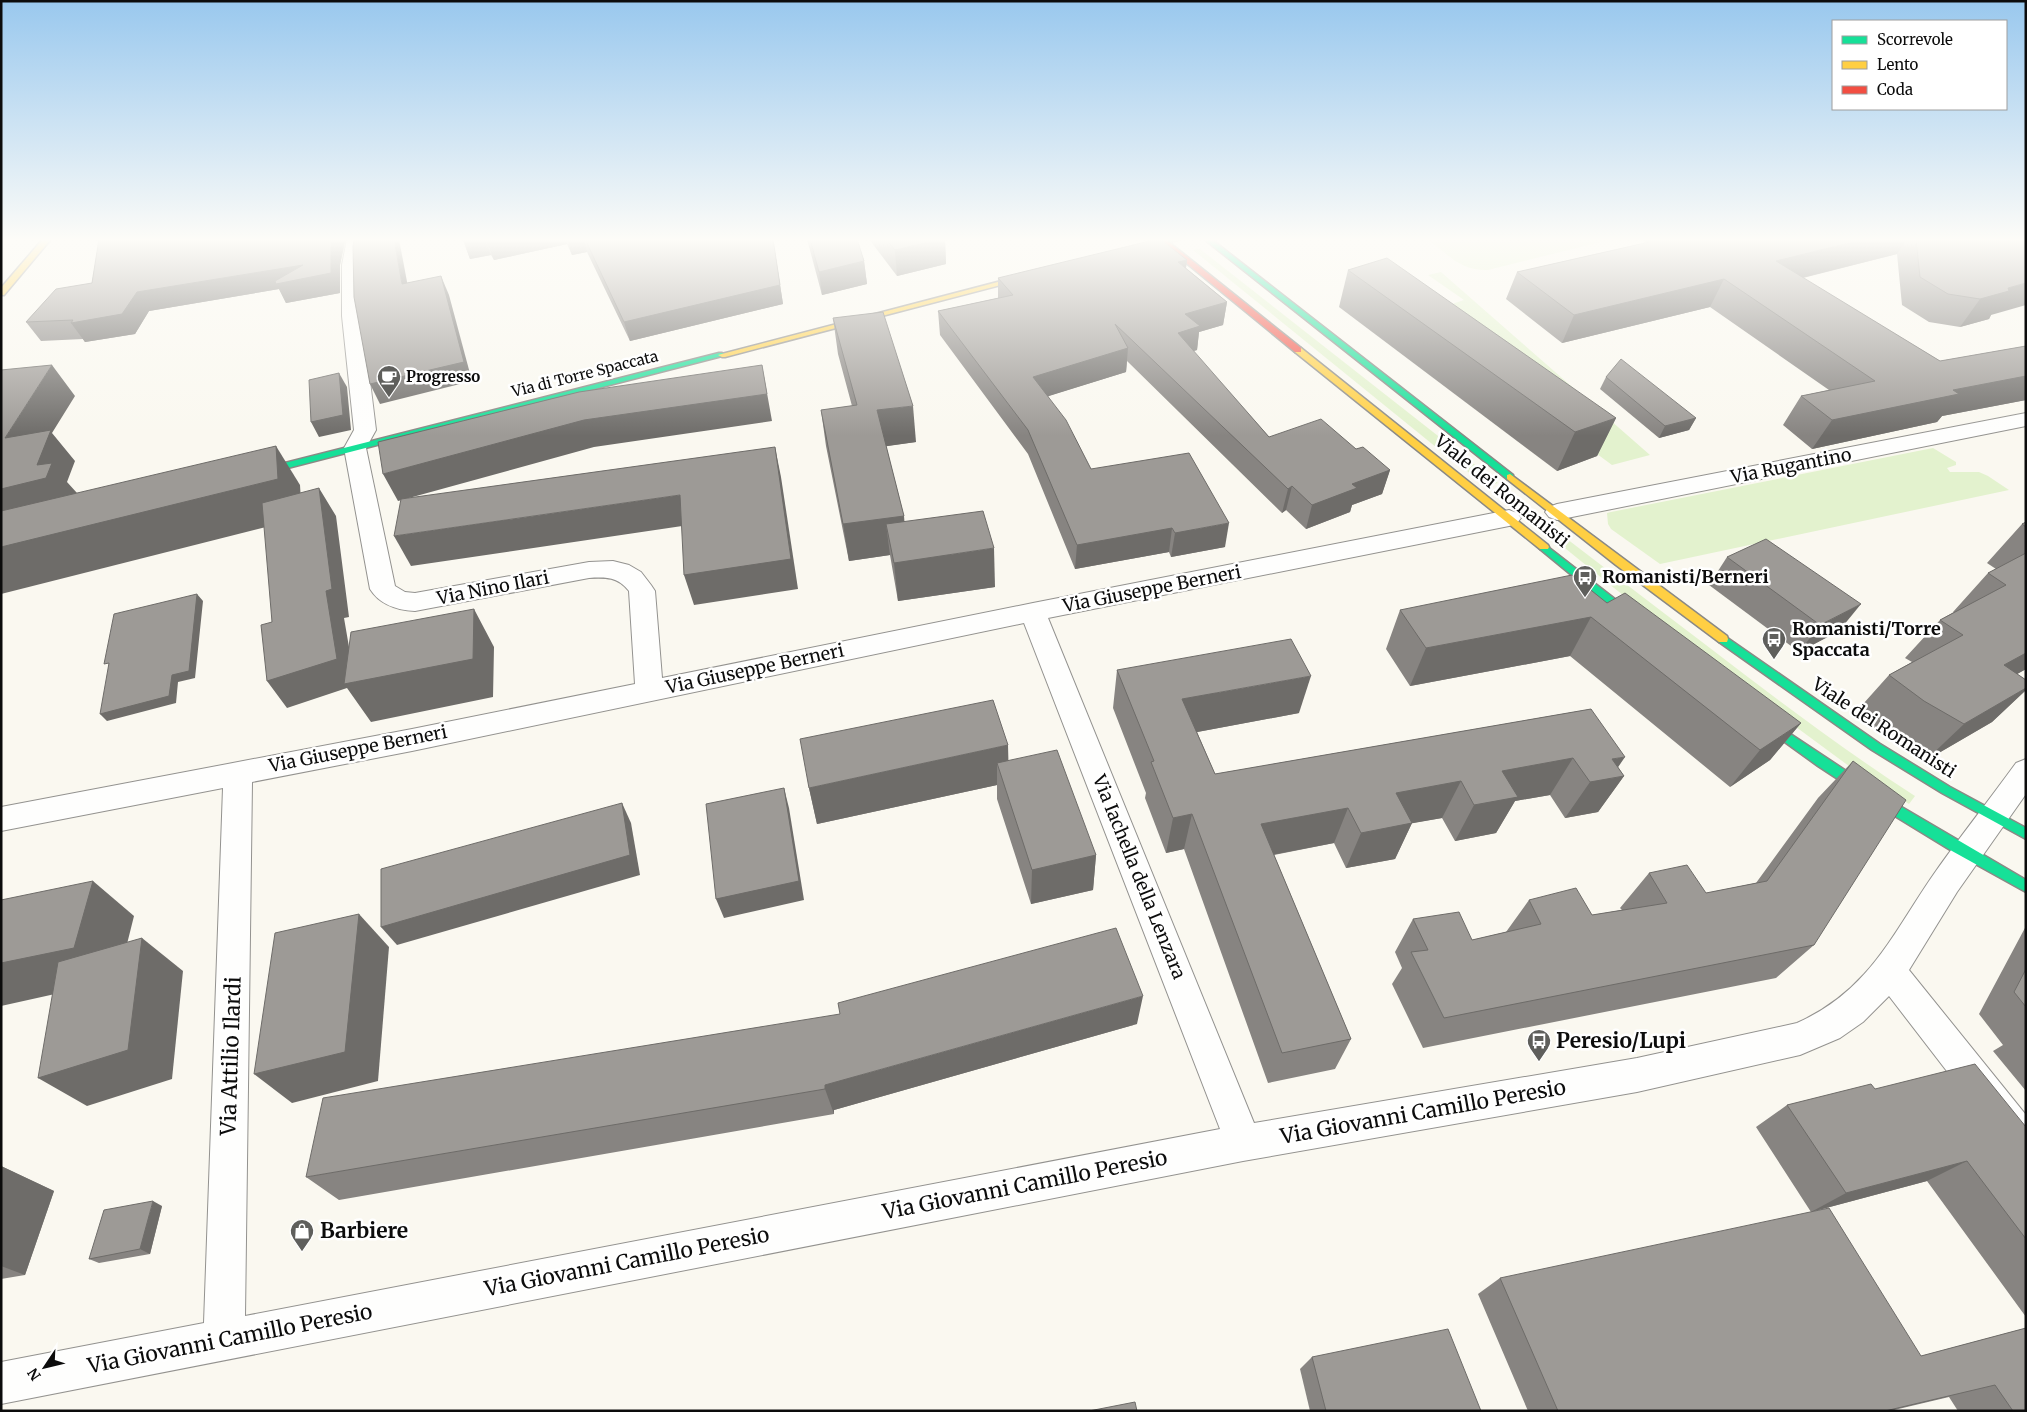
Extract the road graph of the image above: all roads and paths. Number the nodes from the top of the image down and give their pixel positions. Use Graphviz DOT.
graph roads {
  1 [pos="352,305"];
  2 [pos="917,305"];
  3 [pos="1247,305"];
  4 [pos="1292,305"];
  5 [pos="2026,419"];
  6 [pos="355,448"];
  7 [pos="240,477"];
  8 [pos="1556,512"];
  9 [pos="1509,518"];
  10 [pos="1033,612"];
  11 [pos="1652,634"];
  12 [pos="649,691"];
  13 [pos="1750,710"];
  14 [pos="2026,771"];
  15 [pos="238,772"];
  16 [pos="1993,816"];
  17 [pos="1,819"];
  18 [pos="2026,834"];
  19 [pos="1966,854"];
  20 [pos="2026,887"];
  21 [pos="1890,972"];
  22 [pos="1242,1143"];
  23 [pos="2026,1144"];
  24 [pos="224,1339"];
  25 [pos="1,1383"];
  1 -- 6 [label="street"];
  2 -- 6 [label="street, Via di Torre Spaccata"];
  3 -- 9 [label="street, Viale dei Romanisti"];
  4 -- 8 [label="street, Viale dei Romanisti"];
  5 -- 8 [label="street, Via Rugantino"];
  6 -- 7 [label="street, Via di Torre Spaccata"];
  6 -- 12 [label="street, Via Nino Ilari"];
  8 -- 16 [label="street, Viale dei Romanisti"];
  9 -- 10 [label="street, Via Giuseppe Berneri"];
  9 -- 11 [label="street, Viale dei Romanisti"];
  10 -- 12 [label="street, Via Giuseppe Berneri"];
  10 -- 22 [label="street, Via Iachella della Lenzara"];
  12 -- 15 [label="street, Via Giuseppe Berneri"];
  13 -- 19 [label="street"];
  14 -- 16 [label="street, Via Giovanni Camillo Peresio"];
  15 -- 17 [label="street, Via Giuseppe Berneri"];
  15 -- 24 [label="street, Via Attilio Ilardi"];
  16 -- 18 [label="street, Viale dei Romanisti"];
  16 -- 19 [label="street, Via Giovanni Camillo Peresio"];
  19 -- 20 [label="street"];
  19 -- 21 [label="street, Via Giovanni Camillo Peresio"];
  21 -- 22 [label="street, Via Giovanni Camillo Peresio"];
  21 -- 23 [label="street"];
  22 -- 24 [label="street, Via Giovanni Camillo Peresio"];
  24 -- 25 [label="street, Via Giovanni Camillo Peresio"];
}
